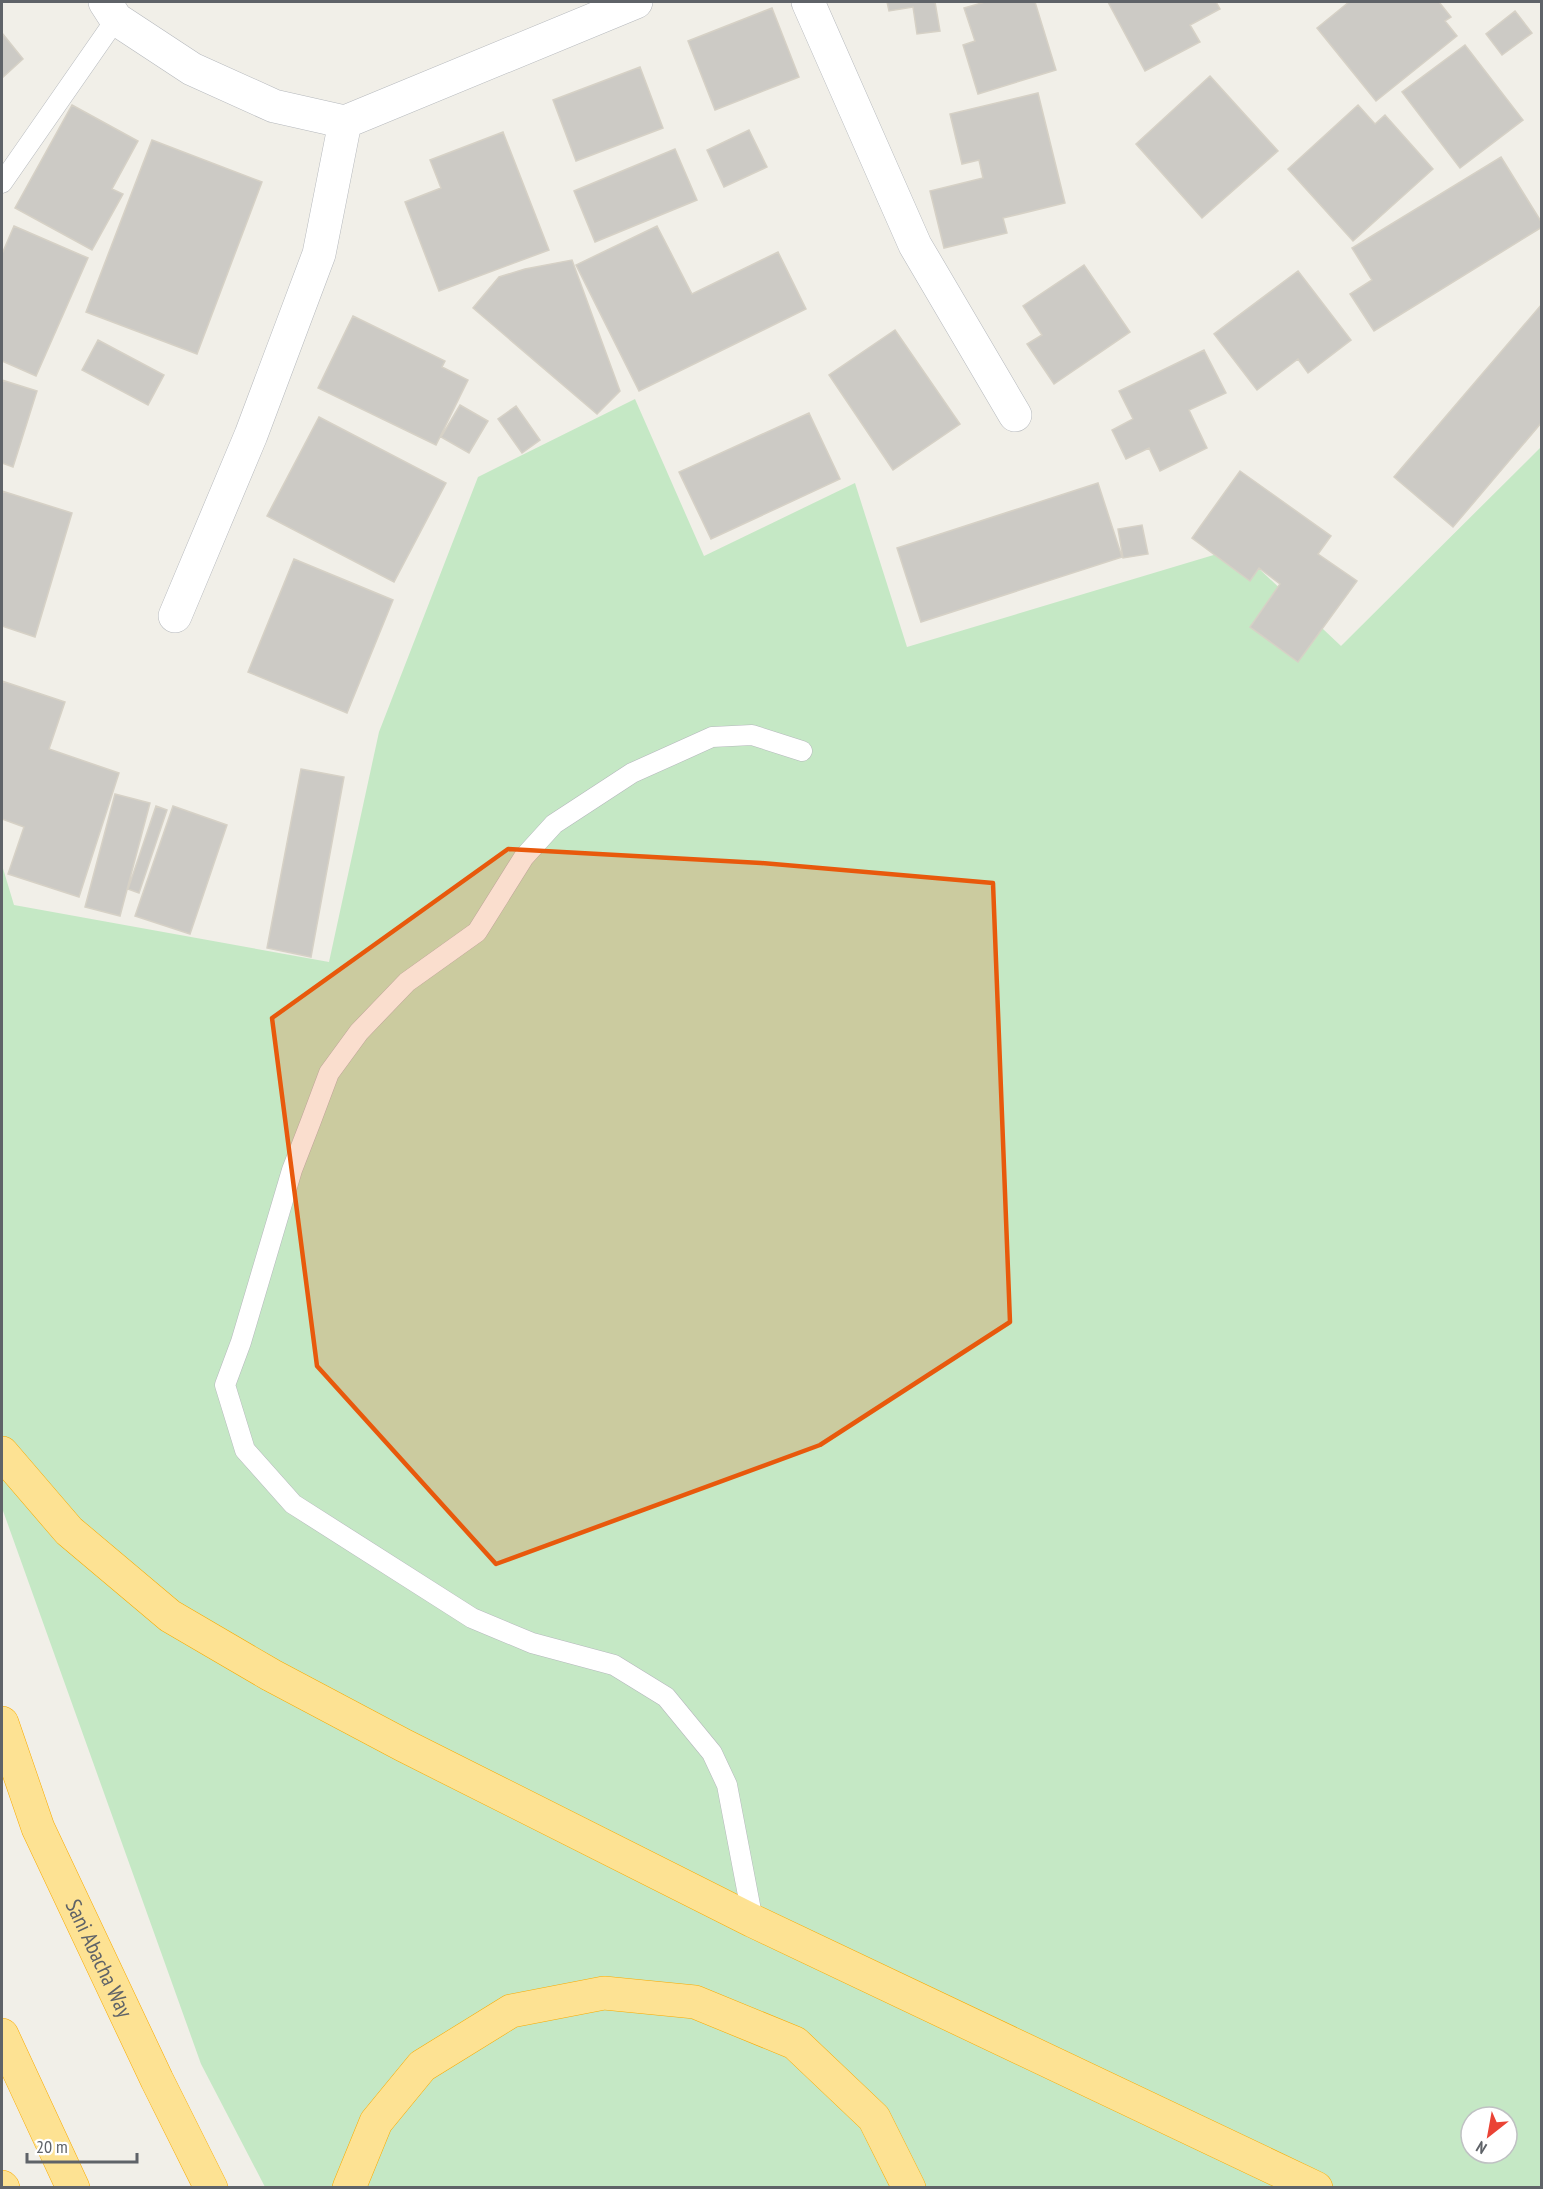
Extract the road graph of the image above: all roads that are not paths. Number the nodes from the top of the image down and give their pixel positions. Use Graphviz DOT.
graph roads {
  1 [pos="636,2"];
  2 [pos="808,2"];
  3 [pos="111,10"];
  4 [pos="345,122"];
  5 [pos="2,183"];
  6 [pos="1015,415"];
  7 [pos="175,616"];
  8 [pos="802,751"];
  9 [pos="2,1453"];
  10 [pos="2,1723"];
  11 [pos="753,1922"];
  12 [pos="2,2035"];
  13 [pos="73,2187"];
  14 [pos="211,2187"];
  15 [pos="349,2187"];
  16 [pos="909,2187"];
  17 [pos="1316,2187"];
  1 -- 4 [label="street"];
  2 -- 6 [label="street"];
  3 -- 4 [label="street"];
  3 -- 5 [label="lane"];
  4 -- 7 [label="street"];
  8 -- 11 [label="lane"];
  9 -- 11 [label="highway"];
  10 -- 14 [label="highway, Sani Abacha Way"];
  11 -- 17 [label="highway"];
  12 -- 13 [label="highway"];
  15 -- 16 [label="highway"];
}
